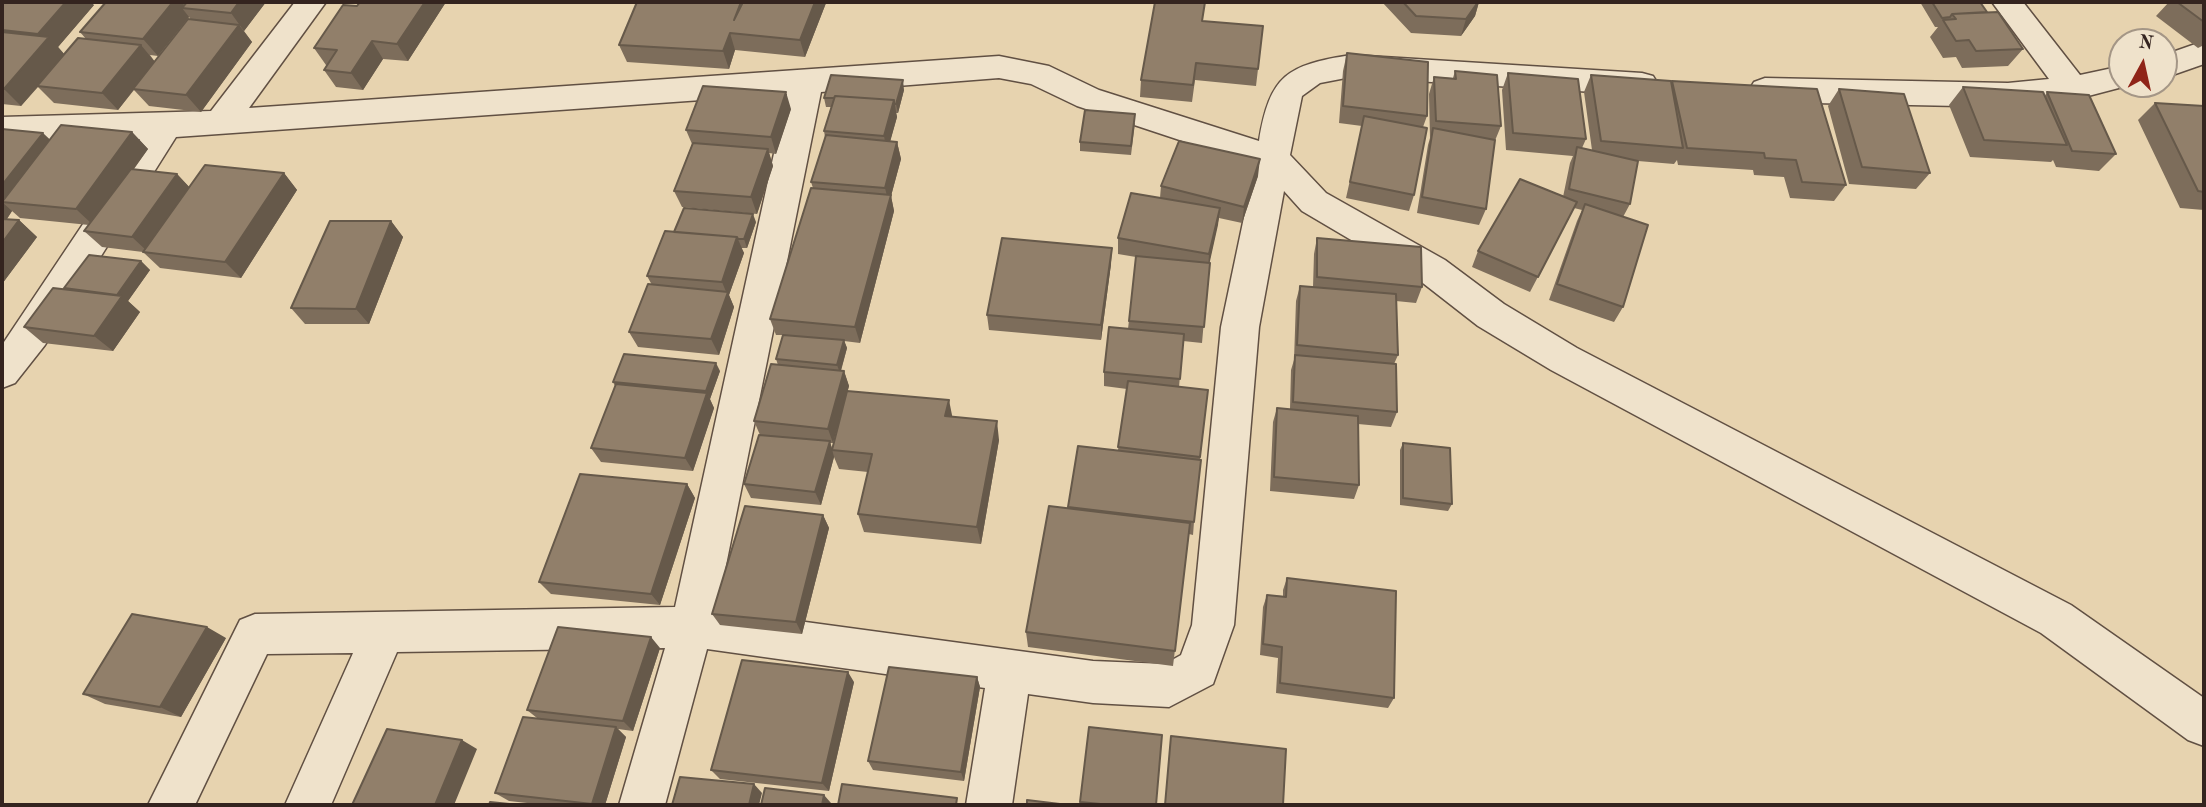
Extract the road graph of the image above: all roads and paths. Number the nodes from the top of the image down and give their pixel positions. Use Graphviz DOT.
graph roads {
  1 [pos="311,2"];
  2 [pos="2007,2"];
  3 [pos="2204,52"];
  4 [pos="2178,62"];
  5 [pos="2108,80"];
  6 [pos="809,81"];
  7 [pos="1673,86"];
  8 [pos="2073,88"];
  9 [pos="1727,89"];
  10 [pos="221,122"];
  11 [pos="166,126"];
  12 [pos="2,129"];
  13 [pos="1273,158"];
  14 [pos="2,372"];
  15 [pos="692,627"];
  16 [pos="384,631"];
  17 [pos="1010,671"];
  18 [pos="2204,724"];
  19 [pos="171,805"];
  20 [pos="307,805"];
  21 [pos="642,805"];
  22 [pos="989,805"];
  1 -- 10 [label="street"];
  2 -- 8 [label="street"];
  3 -- 4 [label="street"];
  5 -- 8 [label="street"];
  6 -- 10 [label="street"];
  6 -- 13 [label="street"];
  6 -- 15 [label="street"];
  7 -- 13 [label="street"];
  8 -- 9 [label="street"];
  10 -- 11 [label="street"];
  11 -- 12 [label="street"];
  11 -- 14 [label="street"];
  13 -- 17 [label="street"];
  13 -- 18 [label="street"];
  15 -- 16 [label="street"];
  15 -- 17 [label="street"];
  15 -- 21 [label="street"];
  16 -- 19 [label="street"];
  16 -- 20 [label="street"];
  17 -- 22 [label="street"];
}
